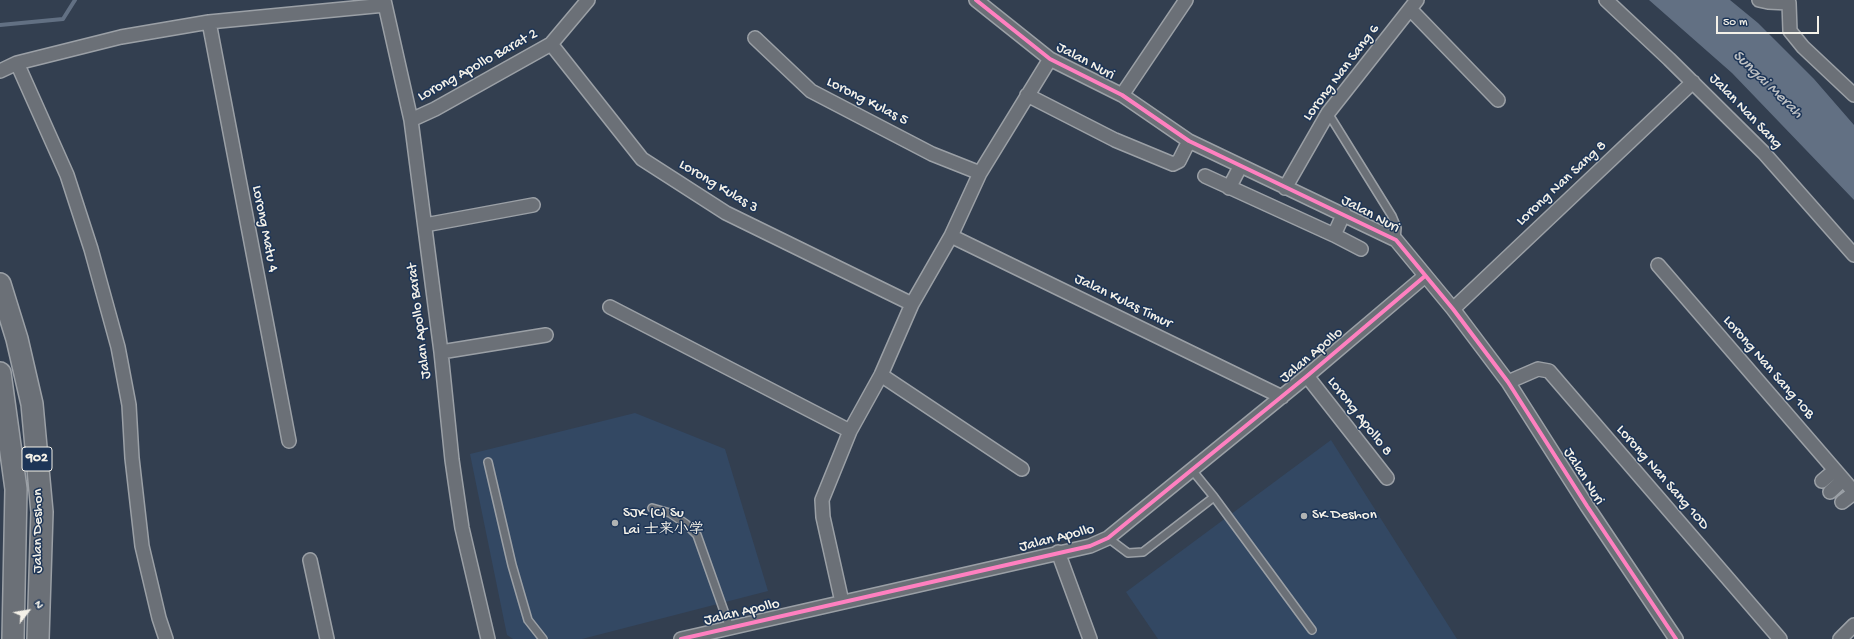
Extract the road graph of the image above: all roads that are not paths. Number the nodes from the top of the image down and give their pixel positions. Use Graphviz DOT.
graph roads {
  1 [pos="976,0"];
  2 [pos="1186,0"];
  3 [pos="1606,0"];
  4 [pos="1759,0"];
  5 [pos="1791,1"];
  6 [pos="580,2"];
  7 [pos="385,3"];
  8 [pos="1414,4"];
  9 [pos="209,22"];
  10 [pos="755,38"];
  11 [pos="551,44"];
  12 [pos="1050,59"];
  13 [pos="17,63"];
  14 [pos="0,71"];
  15 [pos="1693,82"];
  16 [pos="1027,95"];
  17 [pos="1122,95"];
  18 [pos="1854,95"];
  19 [pos="1498,100"];
  20 [pos="1328,113"];
  21 [pos="411,120"];
  22 [pos="1189,141"];
  23 [pos="1240,167"];
  24 [pos="980,173"];
  25 [pos="1205,176"];
  26 [pos="1228,188"];
  27 [pos="1286,188"];
  28 [pos="533,205"];
  29 [pos="1344,213"];
  30 [pos="425,225"];
  31 [pos="1334,235"];
  32 [pos="951,236"];
  33 [pos="1396,240"];
  34 [pos="1361,249"];
  35 [pos="1854,255"];
  36 [pos="1658,265"];
  37 [pos="1425,276"];
  38 [pos="0,284"];
  39 [pos="912,304"];
  40 [pos="610,307"];
  41 [pos="1453,309"];
  42 [pos="546,335"];
  43 [pos="441,352"];
  44 [pos="0,373"];
  45 [pos="881,375"];
  46 [pos="1307,376"];
  47 [pos="1508,382"];
  48 [pos="1282,397"];
  49 [pos="850,431"];
  50 [pos="289,441"];
  51 [pos="488,462"];
  52 [pos="1022,468"];
  53 [pos="1192,470"];
  54 [pos="1839,475"];
  55 [pos="1387,478"];
  56 [pos="1822,481"];
  57 [pos="1830,492"];
  58 [pos="1854,492"];
  59 [pos="1214,497"];
  60 [pos="1842,502"];
  61 [pos="652,508"];
  62 [pos="1108,538"];
  63 [pos="1058,552"];
  64 [pos="310,560"];
  65 [pos="842,602"];
  66 [pos="1854,625"];
  67 [pos="730,628"];
  68 [pos="9,629"];
  69 [pos="1312,630"];
  70 [pos="38,639"];
  71 [pos="166,639"];
  72 [pos="327,639"];
  73 [pos="488,639"];
  74 [pos="543,639"];
  75 [pos="681,639"];
  76 [pos="1090,639"];
  77 [pos="1676,639"];
  78 [pos="1780,639"];
  79 [pos="1840,639"];
  1 -- 12 [label="street, Jalan Nuri"];
  2 -- 17 [label="street"];
  3 -- 15 [label="street, Jalan Nan Sang"];
  4 -- 5 [label="street"];
  5 -- 18 [label="street"];
  6 -- 11 [label="street, Lorong Apollo Barat 2"];
  7 -- 9 [label="street"];
  7 -- 21 [label="street, Jalan Apollo Barat"];
  8 -- 19 [label="street"];
  8 -- 20 [label="street, Lorong Nan Sang 6"];
  9 -- 13 [label="street"];
  9 -- 50 [label="street, Lorong Matu 4"];
  10 -- 24 [label="street, Lorong Kulas 5"];
  11 -- 21 [label="street, Lorong Apollo Barat 2"];
  11 -- 39 [label="street, Lorong Kulas 3"];
  12 -- 16 [label="street"];
  12 -- 17 [label="street, Jalan Nuri"];
  13 -- 14 [label="street"];
  13 -- 71 [label="street"];
  15 -- 35 [label="street, Jalan Nan Sang"];
  15 -- 41 [label="street, Lorong Nan Sang 8"];
  16 -- 22 [label="street"];
  16 -- 24 [label="street"];
  17 -- 22 [label="street, Jalan Nuri"];
  20 -- 27 [label="street, Lorong Nan Sang 6"];
  20 -- 33 [label="lane"];
  21 -- 30 [label="street, Jalan Apollo Barat"];
  22 -- 23 [label="street, Jalan Nuri"];
  23 -- 26 [label="street"];
  23 -- 27 [label="street, Jalan Nuri"];
  24 -- 32 [label="street"];
  25 -- 26 [label="street"];
  26 -- 31 [label="street"];
  27 -- 29 [label="street, Jalan Nuri"];
  28 -- 30 [label="street"];
  29 -- 31 [label="street"];
  29 -- 33 [label="street, Jalan Nuri"];
  30 -- 43 [label="street, Jalan Apollo Barat"];
  31 -- 34 [label="street"];
  32 -- 39 [label="street"];
  32 -- 48 [label="street, Jalan Kulas Timur"];
  33 -- 37 [label="street, Jalan Nuri"];
  36 -- 54 [label="street, Lorong Nan Sang 10B"];
  37 -- 41 [label="street, Jalan Nuri"];
  37 -- 46 [label="street, Jalan Apollo"];
  38 -- 70 [label="main road, Jalan Deshon / 902"];
  39 -- 45 [label="street"];
  40 -- 49 [label="street"];
  41 -- 47 [label="street, Jalan Nuri"];
  42 -- 43 [label="street"];
  43 -- 73 [label="street, Jalan Apollo Barat"];
  44 -- 68 [label="main road, Jalan Deshon / 902"];
  45 -- 49 [label="street"];
  45 -- 52 [label="street"];
  46 -- 48 [label="street, Jalan Apollo"];
  46 -- 55 [label="street, Lorong Apollo 8"];
  47 -- 77 [label="street, Jalan Nuri"];
  47 -- 78 [label="street, Lorong Nan Sang 10D"];
  48 -- 53 [label="street, Jalan Apollo"];
  49 -- 65 [label="street"];
  51 -- 74 [label="lane"];
  53 -- 59 [label="lane"];
  53 -- 62 [label="street, Jalan Apollo"];
  54 -- 56 [label="street"];
  54 -- 57 [label="street"];
  54 -- 58 [label="street, Lorong Nan Sang 10B"];
  58 -- 60 [label="street"];
  59 -- 62 [label="lane"];
  59 -- 69 [label="lane"];
  61 -- 67 [label="lane"];
  62 -- 63 [label="street, Jalan Apollo"];
  63 -- 65 [label="street, Jalan Apollo"];
  63 -- 76 [label="street"];
  64 -- 72 [label="street"];
  65 -- 67 [label="street, Jalan Apollo"];
  66 -- 79 [label="street"];
  67 -- 75 [label="street, Jalan Apollo"];
}
